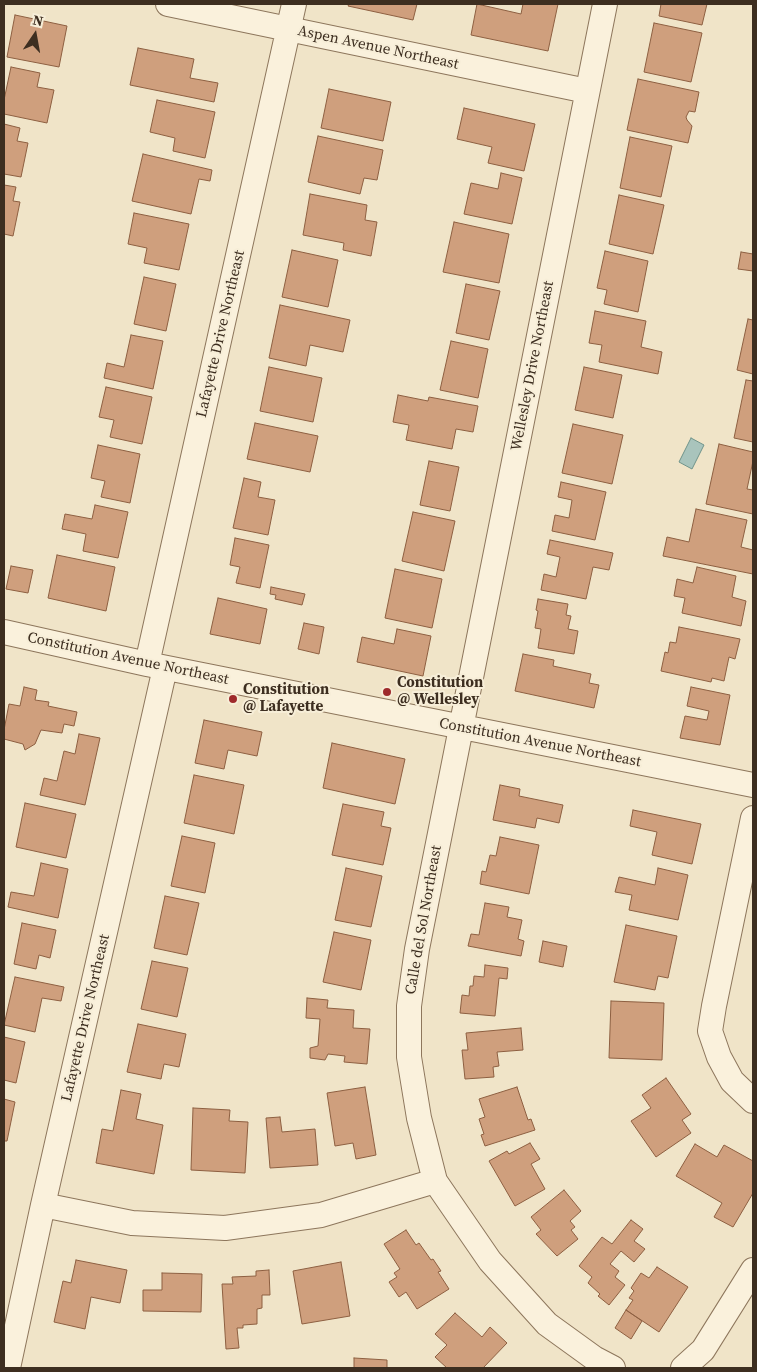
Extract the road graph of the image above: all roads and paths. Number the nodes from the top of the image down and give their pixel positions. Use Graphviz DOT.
graph roads {
  1 [pos="168,4"];
  2 [pos="294,4"];
  3 [pos="605,4"];
  4 [pos="289,29"];
  5 [pos="588,91"];
  6 [pos="4,632"];
  7 [pos="156,666"];
  8 [pos="461,728"];
  9 [pos="753,785"];
  10 [pos="753,818"];
  11 [pos="753,1101"];
  12 [pos="435,1181"];
  13 [pos="43,1206"];
  14 [pos="753,1270"];
  15 [pos="13,1308"];
  16 [pos="8,1368"];
  17 [pos="613,1368"];
  18 [pos="683,1368"];
  1 -- 4 [label="street, Aspen Avenue Northeast"];
  2 -- 4 [label="street, Lafayette Drive Northeast"];
  3 -- 5 [label="street, Wellesley Drive Northeast"];
  4 -- 5 [label="street, Aspen Avenue Northeast"];
  4 -- 7 [label="street, Lafayette Drive Northeast"];
  5 -- 8 [label="street, Wellesley Drive Northeast"];
  6 -- 7 [label="street, Constitution Avenue Northeast"];
  7 -- 8 [label="street, Constitution Avenue Northeast"];
  7 -- 13 [label="street, Lafayette Drive Northeast"];
  8 -- 9 [label="street, Constitution Avenue Northeast"];
  8 -- 12 [label="street, Calle del Sol Northeast"];
  10 -- 11 [label="street"];
  12 -- 13 [label="street"];
  12 -- 17 [label="street, Calle del Sol Northeast"];
  13 -- 15 [label="street, Lafayette Drive Northeast"];
  14 -- 18 [label="street"];
  15 -- 16 [label="street, Lafayette Drive Northeast"];
}
